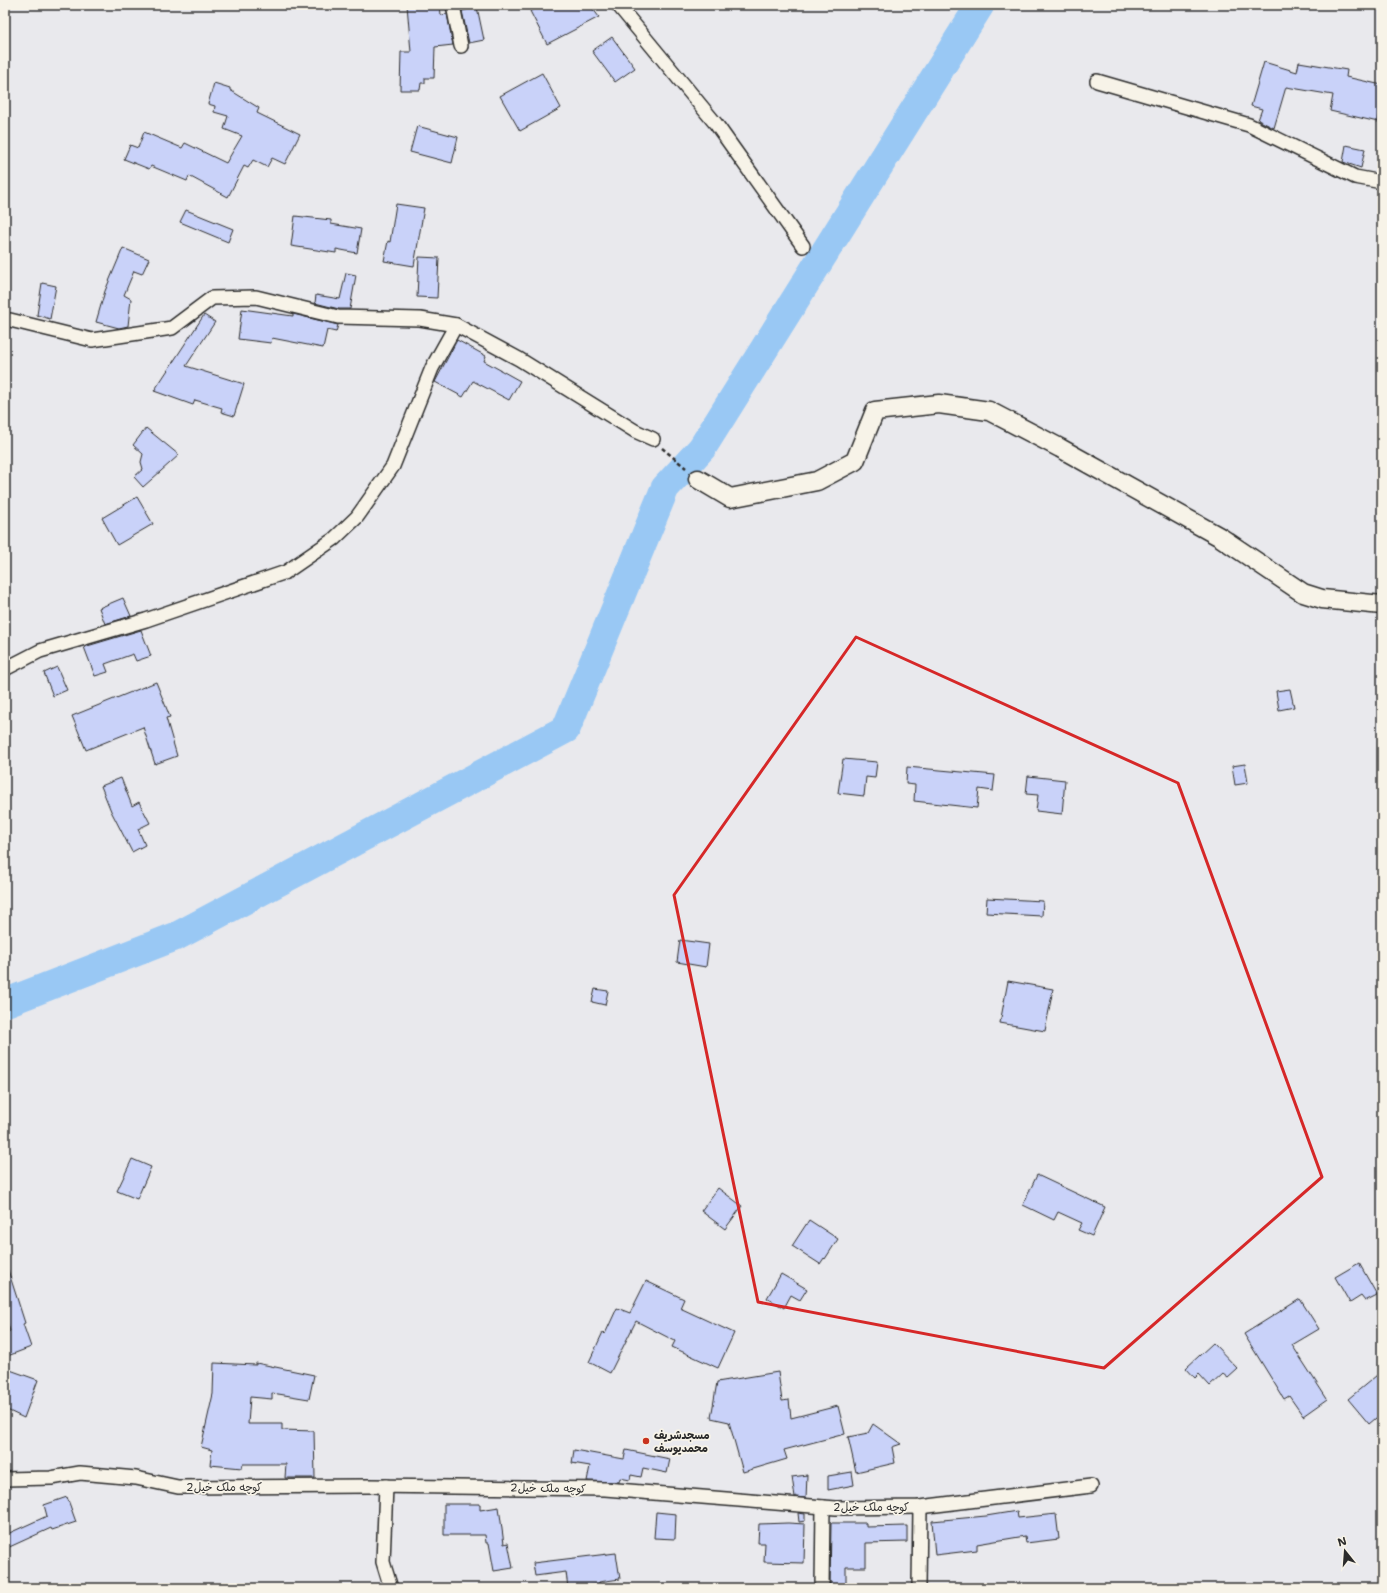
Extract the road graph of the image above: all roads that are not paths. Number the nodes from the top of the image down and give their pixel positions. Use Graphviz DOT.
graph roads {
  1 [pos="453,5"];
  2 [pos="618,5"];
  3 [pos="461,46"];
  4 [pos="1097,81"];
  5 [pos="1382,182"];
  6 [pos="803,246"];
  7 [pos="5,322"];
  8 [pos="456,326"];
  9 [pos="653,439"];
  10 [pos="698,479"];
  11 [pos="1382,605"];
  12 [pos="5,669"];
  13 [pos="5,1479"];
  14 [pos="386,1486"];
  15 [pos="1091,1486"];
  16 [pos="823,1507"];
  17 [pos="920,1507"];
  18 [pos="391,1588"];
  19 [pos="822,1588"];
  20 [pos="919,1588"];
  1 -- 3 [label="street"];
  2 -- 6 [label="street"];
  4 -- 5 [label="street"];
  7 -- 8 [label="street"];
  8 -- 9 [label="street"];
  8 -- 12 [label="street"];
  10 -- 11 [label="street"];
  13 -- 14 [label="street, کوچه ملک خیل2"];
  14 -- 16 [label="street, کوچه ملک خیل2"];
  14 -- 18 [label="street"];
  15 -- 17 [label="street, کوچه ملک خیل2"];
  16 -- 17 [label="street, کوچه ملک خیل2"];
  16 -- 19 [label="street"];
  17 -- 20 [label="street"];
}
